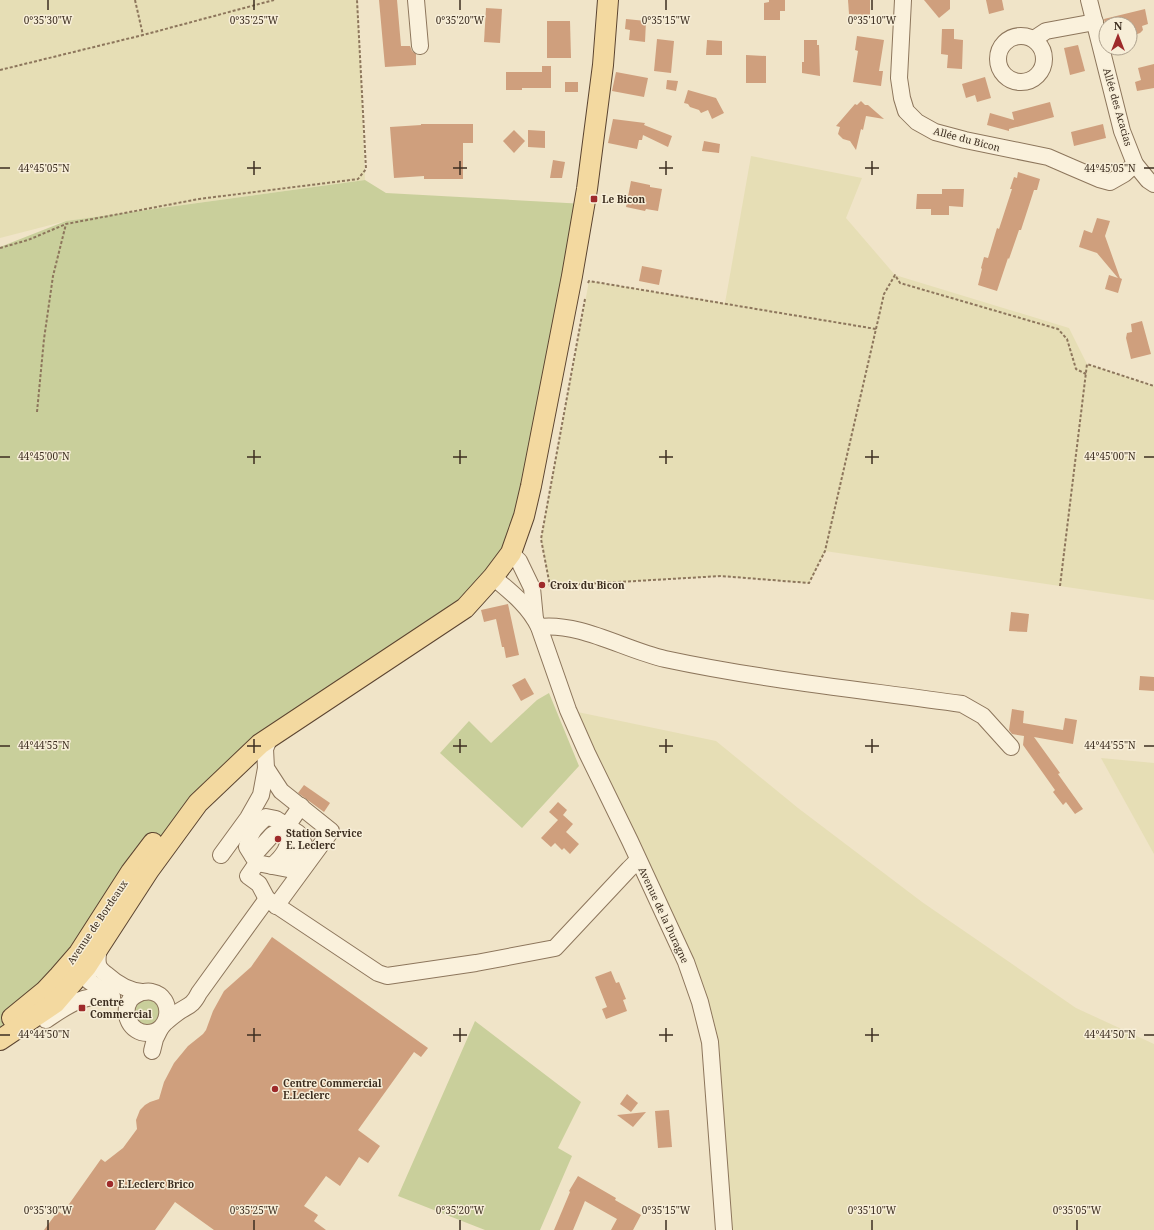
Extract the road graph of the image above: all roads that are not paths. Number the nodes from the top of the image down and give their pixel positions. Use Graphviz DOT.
graph roads {
  1 [pos="416,0"];
  2 [pos="608,0"];
  3 [pos="903,0"];
  4 [pos="1090,0"];
  5 [pos="1094,22"];
  6 [pos="1034,39"];
  7 [pos="420,46"];
  8 [pos="1135,164"];
  9 [pos="1154,184"];
  10 [pos="511,553"];
  11 [pos="493,577"];
  12 [pos="537,623"];
  13 [pos="263,743"];
  14 [pos="1011,747"];
  15 [pos="266,768"];
  16 [pos="301,806"];
  17 [pos="289,828"];
  18 [pos="221,855"];
  19 [pos="638,860"];
  20 [pos="260,863"];
  21 [pos="271,902"];
  22 [pos="83,965"];
  23 [pos="142,992"];
  24 [pos="112,997"];
  25 [pos="195,1000"];
  26 [pos="166,1003"];
  27 [pos="126,1013"];
  28 [pos="0,1027"];
  29 [pos="157,1028"];
  30 [pos="0,1040"];
  31 [pos="0,1050"];
  32 [pos="724,1230"];
  1 -- 7 [label="street"];
  2 -- 10 [label="main road"];
  3 -- 8 [label="street, Allée du Bicon"];
  4 -- 5 [label="street, Allée des Acacias"];
  5 -- 6 [label="street"];
  5 -- 8 [label="street, Allée des Acacias"];
  8 -- 9 [label="street, Allée des Acacias"];
  10 -- 11 [label="main road"];
  10 -- 12 [label="street, Avenue de la Duragne"];
  11 -- 12 [label="street, Avenue de la Duragne"];
  11 -- 13 [label="main road"];
  12 -- 14 [label="street"];
  12 -- 19 [label="street, Avenue de la Duragne"];
  13 -- 15 [label="street"];
  13 -- 22 [label="main road"];
  13 -- 22 [label="main road, Avenue de Bordeaux"];
  15 -- 16 [label="street"];
  15 -- 18 [label="street"];
  16 -- 17 [label="street"];
  16 -- 21 [label="street"];
  17 -- 20 [label="street"];
  17 -- 20 [label="street"];
  19 -- 21 [label="street"];
  19 -- 32 [label="street, Avenue de la Duragne"];
  20 -- 21 [label="street"];
  21 -- 25 [label="street"];
  22 -- 23 [label="street"];
  22 -- 24 [label="street"];
  22 -- 28 [label="main road, Avenue de Bordeaux"];
  22 -- 30 [label="main road, Avenue de Bordeaux"];
  23 -- 26 [label="street"];
  23 -- 27 [label="street"];
  24 -- 27 [label="street"];
  24 -- 31 [label="street"];
  25 -- 26 [label="street"];
  25 -- 29 [label="street"];
  26 -- 29 [label="street"];
  27 -- 29 [label="street"];
}
